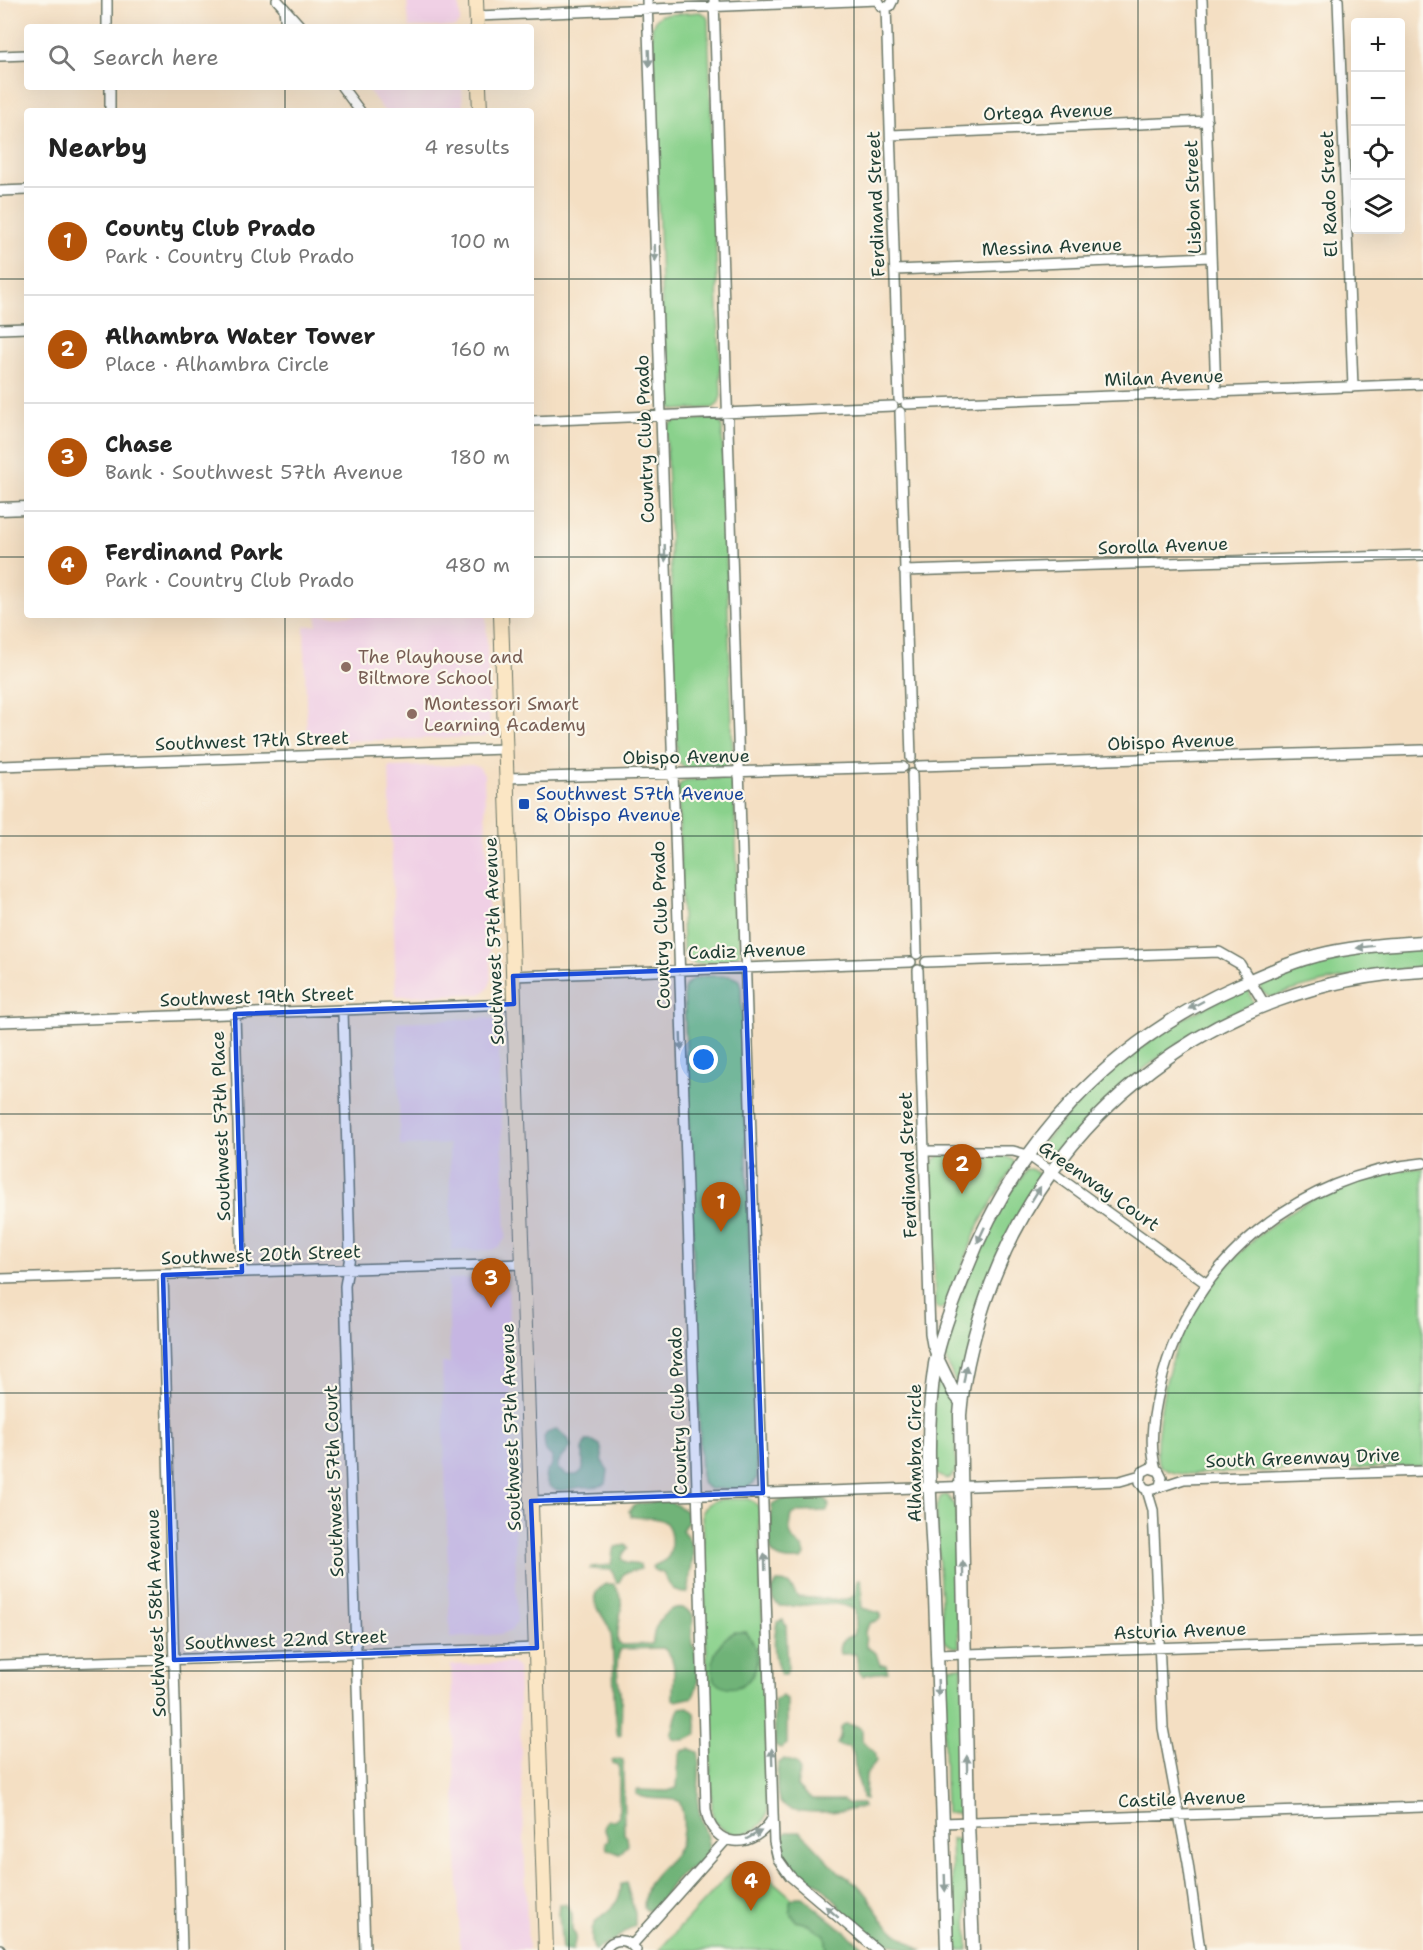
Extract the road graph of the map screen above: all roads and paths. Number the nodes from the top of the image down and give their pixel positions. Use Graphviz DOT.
graph roads {
  1 [pos="106,0"];
  2 [pos="277,0"];
  3 [pos="476,0"];
  4 [pos="893,0"];
  5 [pos="1202,0"];
  6 [pos="1338,0"];
  7 [pos="714,3"];
  8 [pos="647,5"];
  9 [pos="886,7"];
  10 [pos="284,9"];
  11 [pos="477,21"];
  12 [pos="107,24"];
  13 [pos="286,24"];
  14 [pos="299,24"];
  15 [pos="24,55"];
  16 [pos="0,56"];
  17 [pos="110,90"];
  18 [pos="344,90"];
  19 [pos="479,90"];
  20 [pos="110,108"];
  21 [pos="358,108"];
  22 [pos="480,108"];
  23 [pos="1207,122"];
  24 [pos="891,135"];
  25 [pos="24,190"];
  26 [pos="0,191"];
  27 [pos="1211,257"];
  28 [pos="895,270"];
  29 [pos="24,328"];
  30 [pos="0,329"];
  31 [pos="1423,384"];
  32 [pos="1353,387"];
  33 [pos="1216,393"];
  34 [pos="899,405"];
  35 [pos="727,413"];
  36 [pos="660,415"];
  37 [pos="534,421"];
  38 [pos="24,508"];
  39 [pos="0,509"];
  40 [pos="1423,555"];
  41 [pos="904,571"];
  42 [pos="501,618"];
  43 [pos="505,749"];
  44 [pos="1423,750"];
  45 [pos="911,758"];
  46 [pos="0,766"];
  47 [pos="903,766"];
  48 [pos="919,766"];
  49 [pos="740,772"];
  50 [pos="672,774"];
  51 [pos="912,774"];
  52 [pos="506,778"];
  53 [pos="1423,942"];
  54 [pos="914,958"];
  55 [pos="926,962"];
  56 [pos="746,968"];
  57 [pos="679,970"];
  58 [pos="918,970"];
  59 [pos="1423,971"];
  60 [pos="513,976"];
  61 [pos="1250,980"];
  62 [pos="514,1005"];
  63 [pos="1265,1005"];
  64 [pos="343,1011"];
  65 [pos="235,1014"];
  66 [pos="0,1022"];
  67 [pos="925,1150"];
  68 [pos="1028,1155"];
  69 [pos="1423,1163"];
  70 [pos="1052,1171"];
  71 [pos="523,1264"];
  72 [pos="348,1269"];
  73 [pos="242,1272"];
  74 [pos="163,1275"];
  75 [pos="0,1279"];
  76 [pos="1207,1284"];
  77 [pos="937,1357"];
  78 [pos="961,1402"];
  79 [pos="1152,1450"];
  80 [pos="1158,1470"];
  81 [pos="1423,1471"];
  82 [pos="1143,1472"];
  83 [pos="1184,1479"];
  84 [pos="1120,1481"];
  85 [pos="931,1486"];
  86 [pos="962,1486"];
  87 [pos="1152,1488"];
  88 [pos="763,1493"];
  89 [pos="697,1495"];
  90 [pos="531,1501"];
  91 [pos="1423,1639"];
  92 [pos="537,1648"];
  93 [pos="1158,1648"];
  94 [pos="356,1654"];
  95 [pos="965,1654"];
  96 [pos="937,1655"];
  97 [pos="174,1660"];
  98 [pos="0,1665"];
  99 [pos="1423,1807"];
  100 [pos="774,1815"];
  101 [pos="1178,1815"];
  102 [pos="968,1822"];
  103 [pos="942,1823"];
  104 [pos="726,1840"];
  105 [pos="634,1947"];
  106 [pos="182,1950"];
  107 [pos="365,1950"];
  108 [pos="546,1950"];
  109 [pos="605,1950"];
  110 [pos="877,1950"];
  111 [pos="947,1950"];
  112 [pos="973,1950"];
  113 [pos="1200,1950"];
  1 -- 12 [label="street"];
  2 -- 10 [label="street"];
  3 -- 11 [label="main road"];
  4 -- 9 [label="street"];
  5 -- 23 [label="street, Lisbon Street"];
  6 -- 32 [label="street, El Rado Street"];
  7 -- 8 [label="street"];
  7 -- 9 [label="street"];
  7 -- 35 [label="street"];
  8 -- 11 [label="street"];
  8 -- 36 [label="street, Country Club Prado, one-way"];
  9 -- 24 [label="street, Ferdinand Street"];
  10 -- 13 [label="street"];
  10 -- 14 [label="street"];
  15 -- 16 [label="street"];
  17 -- 20 [label="street"];
  18 -- 21 [label="street"];
  19 -- 22 [label="main road"];
  23 -- 24 [label="street, Ortega Avenue"];
  23 -- 27 [label="street, Lisbon Street"];
  24 -- 28 [label="street, Ferdinand Street"];
  25 -- 26 [label="street"];
  27 -- 28 [label="street, Messina Avenue"];
  27 -- 33 [label="street, Lisbon Street"];
  28 -- 34 [label="street, Ferdinand Street"];
  29 -- 30 [label="street"];
  31 -- 32 [label="street, Milan Avenue"];
  32 -- 33 [label="street, Milan Avenue"];
  33 -- 34 [label="street, Milan Avenue"];
  34 -- 35 [label="street, Milan Avenue"];
  34 -- 41 [label="street, Ferdinand Street"];
  35 -- 36 [label="street, Milan Avenue"];
  35 -- 49 [label="street"];
  36 -- 37 [label="street, Milan Avenue"];
  36 -- 50 [label="street, Country Club Prado, one-way"];
  38 -- 39 [label="street"];
  40 -- 41 [label="street, Sorolla Avenue"];
  41 -- 45 [label="street, Ferdinand Street"];
  42 -- 43 [label="main road, Southwest 57th Avenue"];
  43 -- 46 [label="street, Southwest 17th Street"];
  43 -- 52 [label="main road, Southwest 57th Avenue"];
  44 -- 48 [label="street, Obispo Avenue"];
  45 -- 47 [label="street"];
  45 -- 48 [label="street"];
  47 -- 49 [label="street, Obispo Avenue"];
  47 -- 51 [label="street"];
  48 -- 51 [label="street"];
  49 -- 50 [label="street, Obispo Avenue"];
  49 -- 56 [label="street"];
  50 -- 52 [label="street, Obispo Avenue"];
  50 -- 57 [label="street, Country Club Prado"];
  51 -- 54 [label="street"];
  52 -- 60 [label="main road, Southwest 57th Avenue"];
  53 -- 61 [label="street, Alhambra Circle, one-way"];
  54 -- 55 [label="street"];
  54 -- 56 [label="street, Cadiz Avenue"];
  54 -- 58 [label="street"];
  55 -- 58 [label="street"];
  55 -- 61 [label="street"];
  56 -- 57 [label="street, Cadiz Avenue"];
  88 -- 56 [label="street, one-way"];
  57 -- 60 [label="street, Cadiz Avenue"];
  57 -- 89 [label="street, Country Club Prado, one-way"];
  58 -- 67 [label="street, Ferdinand Street"];
  59 -- 63 [label="street"];
  60 -- 62 [label="main road, Southwest 57th Avenue"];
  61 -- 63 [label="street"];
  61 -- 68 [label="street, Alhambra Circle, one-way"];
  62 -- 64 [label="street, Southwest 19th Street"];
  62 -- 71 [label="main road, Southwest 57th Avenue"];
  63 -- 70 [label="street"];
  64 -- 65 [label="street, Southwest 19th Street"];
  64 -- 72 [label="street, Southwest 57th Court"];
  65 -- 66 [label="street, Southwest 19th Street"];
  65 -- 73 [label="street, Southwest 57th Place"];
  67 -- 68 [label="street, Greenway Court"];
  67 -- 77 [label="street, Ferdinand Street"];
  68 -- 70 [label="street, Greenway Court"];
  68 -- 77 [label="street, Alhambra Circle, one-way"];
  69 -- 76 [label="street"];
  70 -- 76 [label="street, Greenway Court"];
  78 -- 70 [label="street, one-way"];
  71 -- 72 [label="street, Southwest 20th Street"];
  71 -- 90 [label="main road, Southwest 57th Avenue"];
  72 -- 73 [label="street, Southwest 20th Street"];
  72 -- 94 [label="street, Southwest 57th Court"];
  73 -- 74 [label="street, Southwest 20th Street"];
  74 -- 75 [label="street, Southwest 20th Street"];
  74 -- 97 [label="street, Southwest 58th Avenue"];
  76 -- 79 [label="street"];
  77 -- 78 [label="street"];
  77 -- 85 [label="street, Alhambra Circle"];
  78 -- 86 [label="street"];
  79 -- 80 [label="street"];
  79 -- 82 [label="street"];
  80 -- 82 [label="street, South Greenway Drive"];
  80 -- 83 [label="street, South Greenway Drive"];
  80 -- 87 [label="street"];
  81 -- 83 [label="street, South Greenway Drive"];
  82 -- 84 [label="street"];
  82 -- 87 [label="street"];
  83 -- 87 [label="street, South Greenway Drive"];
  84 -- 86 [label="street"];
  84 -- 87 [label="street"];
  85 -- 86 [label="street"];
  85 -- 88 [label="street"];
  85 -- 96 [label="street, Alhambra Circle"];
  95 -- 86 [label="street, one-way"];
  87 -- 93 [label="street"];
  88 -- 89 [label="street"];
  100 -- 88 [label="street, one-way"];
  89 -- 90 [label="street"];
  89 -- 104 [label="street, Country Club Prado"];
  90 -- 92 [label="main road, Southwest 57th Avenue"];
  91 -- 93 [label="street, Asturia Avenue"];
  92 -- 94 [label="street, Southwest 22nd Street"];
  92 -- 108 [label="main road, Southwest 57th Avenue"];
  93 -- 95 [label="street, Asturia Avenue"];
  93 -- 101 [label="street"];
  94 -- 97 [label="street, Southwest 22nd Street"];
  94 -- 107 [label="street, Southwest 57th Court"];
  95 -- 96 [label="street, Asturia Avenue"];
  102 -- 95 [label="street, one-way"];
  96 -- 103 [label="street, Alhambra Circle, one-way"];
  97 -- 98 [label="street, Southwest 22nd Street"];
  97 -- 106 [label="street, Southwest 58th Avenue"];
  99 -- 101 [label="street, Castile Avenue"];
  104 -- 100 [label="street, one-way"];
  110 -- 100 [label="street, one-way"];
  101 -- 102 [label="street, Castile Avenue"];
  101 -- 113 [label="street"];
  102 -- 103 [label="street, Castile Avenue"];
  102 -- 112 [label="street"];
  103 -- 111 [label="street, Alhambra Circle, one-way"];
  104 -- 105 [label="street"];
  105 -- 109 [label="street"];
}
